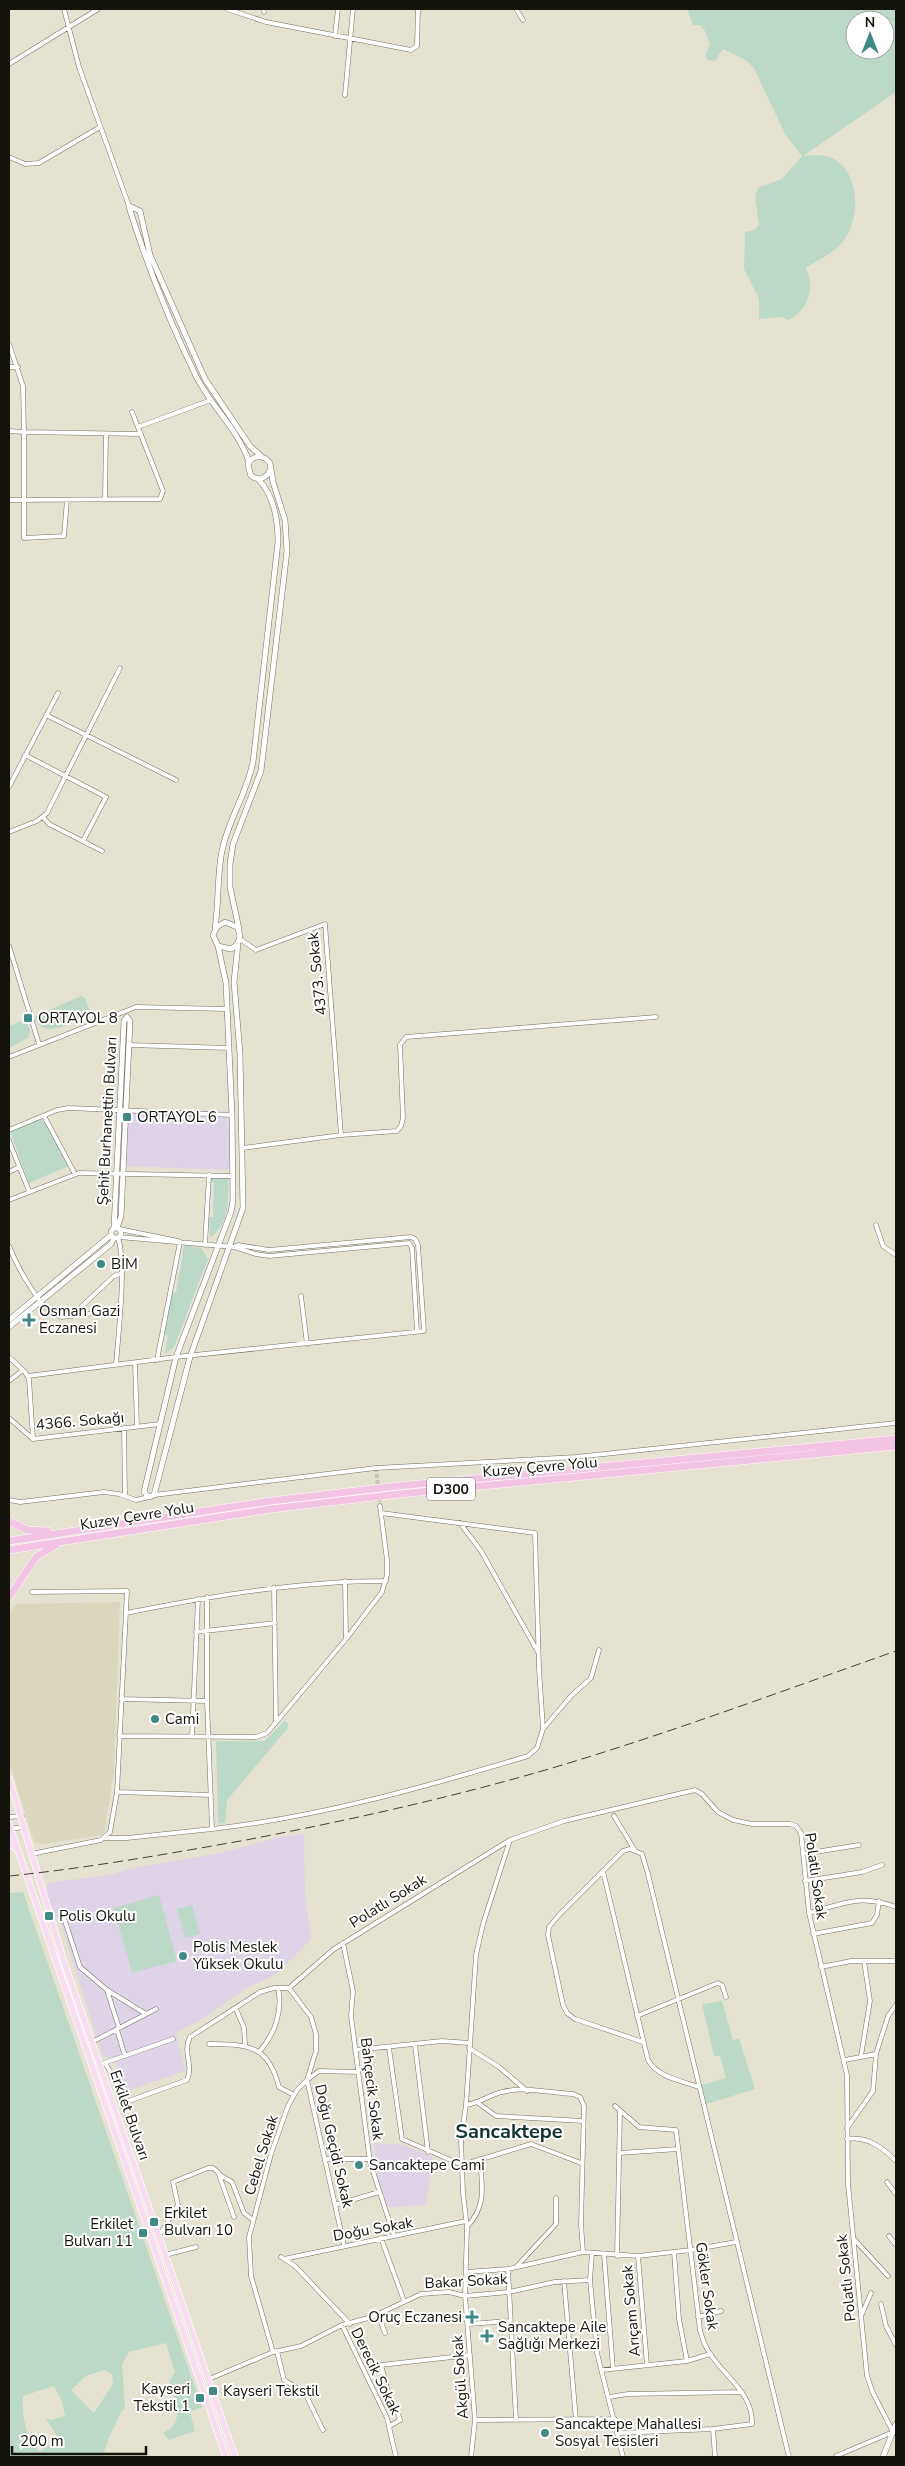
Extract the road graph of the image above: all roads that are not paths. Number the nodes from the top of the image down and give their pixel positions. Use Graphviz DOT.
graph roads {
  1 [pos="64,9"];
  2 [pos="98,9"];
  3 [pos="227,9"];
  4 [pos="338,9"];
  5 [pos="353,9"];
  6 [pos="418,9"];
  7 [pos="516,9"];
  8 [pos="523,20"];
  9 [pos="69,25"];
  10 [pos="335,36"];
  11 [pos="350,39"];
  12 [pos="9,64"];
  13 [pos="345,95"];
  14 [pos="100,127"];
  15 [pos="9,157"];
  16 [pos="129,206"];
  17 [pos="9,344"];
  18 [pos="9,367"];
  19 [pos="18,367"];
  20 [pos="211,400"];
  21 [pos="132,412"];
  22 [pos="138,427"];
  23 [pos="9,432"];
  24 [pos="24,432"];
  25 [pos="106,434"];
  26 [pos="141,434"];
  27 [pos="262,456"];
  28 [pos="249,462"];
  29 [pos="270,470"];
  30 [pos="258,479"];
  31 [pos="9,500"];
  32 [pos="24,500"];
  33 [pos="67,500"];
  34 [pos="105,500"];
  35 [pos="120,668"];
  36 [pos="58,693"];
  37 [pos="46,715"];
  38 [pos="86,735"];
  39 [pos="25,756"];
  40 [pos="65,776"];
  41 [pos="176,780"];
  42 [pos="9,787"];
  43 [pos="43,817"];
  44 [pos="9,832"];
  45 [pos="83,841"];
  46 [pos="102,851"];
  47 [pos="215,930"];
  48 [pos="240,931"];
  49 [pos="239,942"];
  50 [pos="9,946"];
  51 [pos="218,946"];
  52 [pos="227,1009"];
  53 [pos="126,1010"];
  54 [pos="656,1017"];
  55 [pos="127,1018"];
  56 [pos="39,1044"];
  57 [pos="129,1045"];
  58 [pos="229,1048"];
  59 [pos="9,1057"];
  60 [pos="123,1111"];
  61 [pos="232,1115"];
  62 [pos="44,1116"];
  63 [pos="9,1130"];
  64 [pos="341,1134"];
  65 [pos="9,1141"];
  66 [pos="243,1148"];
  67 [pos="20,1167"];
  68 [pos="9,1172"];
  69 [pos="117,1173"];
  70 [pos="123,1173"];
  71 [pos="75,1174"];
  72 [pos="209,1175"];
  73 [pos="233,1176"];
  74 [pos="29,1191"];
  75 [pos="9,1200"];
  76 [pos="876,1225"];
  77 [pos="116,1228"];
  78 [pos="116,1237"];
  79 [pos="415,1239"];
  80 [pos="180,1242"];
  81 [pos="410,1244"];
  82 [pos="205,1245"];
  83 [pos="9,1246"];
  84 [pos="218,1246"];
  85 [pos="231,1247"];
  86 [pos="896,1255"];
  87 [pos="120,1274"];
  88 [pos="38,1296"];
  89 [pos="301,1296"];
  90 [pos="42,1301"];
  91 [pos="120,1310"];
  92 [pos="78,1315"];
  93 [pos="9,1320"];
  94 [pos="9,1327"];
  95 [pos="417,1332"];
  96 [pos="307,1344"];
  97 [pos="190,1356"];
  98 [pos="9,1357"];
  99 [pos="176,1357"];
  100 [pos="158,1360"];
  101 [pos="135,1362"];
  102 [pos="116,1365"];
  103 [pos="23,1370"];
  104 [pos="28,1376"];
  105 [pos="9,1381"];
  106 [pos="9,1418"];
  107 [pos="896,1423"];
  108 [pos="160,1424"];
  109 [pos="137,1427"];
  110 [pos="124,1428"];
  111 [pos="33,1439"];
  112 [pos="896,1439"];
  113 [pos="896,1446"];
  114 [pos="125,1496"];
  115 [pos="151,1496"];
  116 [pos="9,1500"];
  117 [pos="380,1506"];
  118 [pos="381,1513"];
  119 [pos="9,1521"];
  120 [pos="460,1523"];
  121 [pos="76,1531"];
  122 [pos="9,1541"];
  123 [pos="64,1542"];
  124 [pos="9,1550"];
  125 [pos="345,1581"];
  126 [pos="386,1581"];
  127 [pos="274,1587"];
  128 [pos="32,1592"];
  129 [pos="207,1597"];
  130 [pos="9,1598"];
  131 [pos="198,1599"];
  132 [pos="126,1613"];
  133 [pos="275,1623"];
  134 [pos="207,1631"];
  135 [pos="196,1632"];
  136 [pos="346,1639"];
  137 [pos="599,1650"];
  138 [pos="538,1653"];
  139 [pos="121,1699"];
  140 [pos="193,1701"];
  141 [pos="207,1701"];
  142 [pos="276,1722"];
  143 [pos="543,1729"];
  144 [pos="120,1736"];
  145 [pos="192,1736"];
  146 [pos="208,1736"];
  147 [pos="9,1778"];
  148 [pos="117,1792"];
  149 [pos="211,1795"];
  150 [pos="22,1816"];
  151 [pos="614,1816"];
  152 [pos="9,1817"];
  153 [pos="25,1827"];
  154 [pos="9,1828"];
  155 [pos="212,1829"];
  156 [pos="105,1838"];
  157 [pos="510,1840"];
  158 [pos="9,1842"];
  159 [pos="859,1845"];
  160 [pos="634,1849"];
  161 [pos="18,1851"];
  162 [pos="31,1854"];
  163 [pos="803,1854"];
  164 [pos="882,1865"];
  165 [pos="603,1871"];
  166 [pos="805,1881"];
  167 [pos="879,1901"];
  168 [pos="896,1907"];
  169 [pos="809,1912"];
  170 [pos="63,1915"];
  171 [pos="813,1934"];
  172 [pos="343,1943"];
  173 [pos="864,1961"];
  174 [pos="896,1961"];
  175 [pos="821,1967"];
  176 [pos="278,1988"];
  177 [pos="289,1988"];
  178 [pos="107,1990"];
  179 [pos="726,1997"];
  180 [pos="678,2000"];
  181 [pos="896,2006"];
  182 [pos="156,2009"];
  183 [pos="236,2009"];
  184 [pos="146,2014"];
  185 [pos="637,2016"];
  186 [pos="118,2029"];
  187 [pos="173,2039"];
  188 [pos="92,2042"];
  189 [pos="643,2042"];
  190 [pos="209,2044"];
  191 [pos="245,2044"];
  192 [pos="415,2044"];
  193 [pos="469,2045"];
  194 [pos="388,2048"];
  195 [pos="355,2050"];
  196 [pos="259,2052"];
  197 [pos="876,2054"];
  198 [pos="125,2056"];
  199 [pos="861,2056"];
  200 [pos="845,2060"];
  201 [pos="102,2064"];
  202 [pos="358,2072"];
  203 [pos="307,2080"];
  204 [pos="699,2087"];
  205 [pos="527,2091"];
  206 [pos="294,2095"];
  207 [pos="478,2103"];
  208 [pos="466,2105"];
  209 [pos="614,2106"];
  210 [pos="620,2111"];
  211 [pos="583,2121"];
  212 [pos="847,2128"];
  213 [pos="847,2139"];
  214 [pos="678,2149"];
  215 [pos="428,2152"];
  216 [pos="620,2153"];
  217 [pos="325,2159"];
  218 [pos="369,2159"];
  219 [pos="480,2159"];
  220 [pos="896,2161"];
  221 [pos="581,2163"];
  222 [pos="462,2165"];
  223 [pos="220,2175"];
  224 [pos="887,2182"];
  225 [pos="379,2192"];
  226 [pos="896,2194"];
  227 [pos="556,2198"];
  228 [pos="335,2205"];
  229 [pos="234,2217"];
  230 [pos="253,2220"];
  231 [pos="466,2220"];
  232 [pos="467,2227"];
  233 [pos="159,2236"];
  234 [pos="394,2236"];
  235 [pos="889,2236"];
  236 [pos="381,2238"];
  237 [pos="854,2239"];
  238 [pos="736,2242"];
  239 [pos="344,2245"];
  240 [pos="896,2245"];
  241 [pos="196,2247"];
  242 [pos="691,2250"];
  243 [pos="583,2252"];
  244 [pos="674,2252"];
  245 [pos="592,2253"];
  246 [pos="165,2255"];
  247 [pos="604,2255"];
  248 [pos="617,2256"];
  249 [pos="638,2256"];
  250 [pos="517,2266"];
  251 [pos="508,2269"];
  252 [pos="466,2272"];
  253 [pos="888,2276"];
  254 [pos="590,2280"];
  255 [pos="564,2281"];
  256 [pos="509,2292"];
  257 [pos="871,2293"];
  258 [pos="466,2296"];
  259 [pos="404,2301"];
  260 [pos="881,2304"];
  261 [pos="720,2311"];
  262 [pos="378,2314"];
  263 [pos="862,2316"];
  264 [pos="698,2317"];
  265 [pos="510,2321"];
  266 [pos="350,2324"];
  267 [pos="468,2324"];
  268 [pos="342,2325"];
  269 [pos="385,2333"];
  270 [pos="896,2345"];
  271 [pos="275,2352"];
  272 [pos="710,2354"];
  273 [pos="470,2355"];
  274 [pos="687,2361"];
  275 [pos="647,2365"];
  276 [pos="613,2369"];
  277 [pos="602,2370"];
  278 [pos="209,2379"];
  279 [pos="742,2392"];
  280 [pos="609,2397"];
  281 [pos="615,2419"];
  282 [pos="475,2420"];
  283 [pos="516,2420"];
  284 [pos="576,2420"];
  285 [pos="896,2424"];
  286 [pos="225,2425"];
  287 [pos="390,2426"];
  288 [pos="216,2428"];
  289 [pos="713,2429"];
  290 [pos="323,2430"];
  291 [pos="893,2432"];
  292 [pos="618,2433"];
  293 [pos="226,2457"];
  294 [pos="236,2457"];
  295 [pos="396,2457"];
  296 [pos="471,2457"];
  297 [pos="623,2457"];
  298 [pos="715,2457"];
  299 [pos="789,2457"];
  300 [pos="837,2457"];
  301 [pos="882,2457"];
  1 -- 9 [label="street"];
  2 -- 9 [label="street"];
  3 -- 10 [label="street"];
  4 -- 10 [label="street"];
  5 -- 11 [label="street"];
  6 -- 11 [label="street"];
  7 -- 8 [label="street"];
  9 -- 12 [label="street"];
  9 -- 14 [label="street"];
  10 -- 11 [label="street"];
  11 -- 13 [label="street"];
  14 -- 15 [label="street"];
  14 -- 16 [label="street"];
  16 -- 20 [label="street"];
  16 -- 27 [label="street"];
  17 -- 19 [label="street"];
  18 -- 19 [label="street"];
  19 -- 24 [label="street"];
  20 -- 22 [label="street"];
  20 -- 28 [label="street"];
  21 -- 22 [label="street"];
  22 -- 26 [label="street"];
  23 -- 24 [label="street"];
  24 -- 25 [label="street"];
  24 -- 32 [label="street"];
  25 -- 26 [label="street"];
  25 -- 34 [label="street"];
  26 -- 34 [label="street"];
  27 -- 28 [label="street"];
  27 -- 29 [label="street"];
  28 -- 30 [label="street"];
  29 -- 30 [label="street"];
  29 -- 48 [label="street"];
  30 -- 47 [label="street"];
  31 -- 32 [label="street"];
  32 -- 33 [label="street"];
  32 -- 33 [label="street"];
  33 -- 34 [label="street"];
  35 -- 38 [label="street"];
  36 -- 37 [label="street"];
  37 -- 38 [label="street"];
  37 -- 39 [label="street"];
  38 -- 40 [label="street"];
  38 -- 41 [label="street"];
  39 -- 40 [label="street"];
  39 -- 42 [label="street"];
  40 -- 43 [label="street"];
  40 -- 45 [label="street"];
  43 -- 44 [label="street"];
  43 -- 45 [label="street"];
  45 -- 46 [label="street"];
  47 -- 48 [label="street"];
  47 -- 51 [label="street"];
  48 -- 49 [label="street"];
  49 -- 51 [label="street"];
  49 -- 64 [label="street, 4373. Sokak"];
  49 -- 66 [label="street"];
  50 -- 56 [label="street"];
  51 -- 52 [label="street"];
  52 -- 53 [label="street"];
  52 -- 58 [label="street"];
  53 -- 55 [label="street"];
  53 -- 56 [label="street"];
  54 -- 64 [label="street"];
  55 -- 57 [label="street, Şehit Burhanettin Bulvarı"];
  55 -- 60 [label="street, Şehit Burhanettin Bulvarı"];
  56 -- 59 [label="street"];
  57 -- 58 [label="street"];
  57 -- 60 [label="street, Şehit Burhanettin Bulvarı"];
  58 -- 61 [label="street"];
  60 -- 61 [label="street"];
  60 -- 62 [label="street"];
  60 -- 69 [label="street, Şehit Burhanettin Bulvarı"];
  60 -- 70 [label="street, Şehit Burhanettin Bulvarı"];
  61 -- 73 [label="street"];
  62 -- 63 [label="street"];
  62 -- 71 [label="street"];
  64 -- 66 [label="street"];
  65 -- 67 [label="street"];
  66 -- 85 [label="street"];
  67 -- 68 [label="street"];
  67 -- 74 [label="street"];
  69 -- 70 [label="street"];
  69 -- 71 [label="street"];
  69 -- 77 [label="street, Şehit Burhanettin Bulvarı"];
  70 -- 72 [label="street"];
  70 -- 77 [label="street, Şehit Burhanettin Bulvarı"];
  71 -- 74 [label="street"];
  72 -- 73 [label="street"];
  72 -- 82 [label="street"];
  73 -- 84 [label="street"];
  74 -- 75 [label="street"];
  76 -- 86 [label="street"];
  77 -- 78 [label="street"];
  77 -- 78 [label="street"];
  77 -- 80 [label="street"];
  78 -- 80 [label="street"];
  78 -- 87 [label="street"];
  78 -- 88 [label="street"];
  78 -- 90 [label="street"];
  79 -- 81 [label="street"];
  79 -- 85 [label="street"];
  79 -- 95 [label="street"];
  80 -- 82 [label="street"];
  80 -- 100 [label="street"];
  81 -- 85 [label="street"];
  81 -- 95 [label="street"];
  82 -- 84 [label="street"];
  83 -- 88 [label="street"];
  84 -- 85 [label="street"];
  84 -- 99 [label="street"];
  85 -- 97 [label="street"];
  87 -- 91 [label="street"];
  87 -- 92 [label="street"];
  88 -- 90 [label="street"];
  88 -- 93 [label="street"];
  89 -- 96 [label="street"];
  90 -- 92 [label="street"];
  90 -- 94 [label="street"];
  91 -- 92 [label="street"];
  91 -- 102 [label="street"];
  95 -- 96 [label="street"];
  96 -- 97 [label="street"];
  97 -- 99 [label="street"];
  97 -- 115 [label="street"];
  98 -- 103 [label="street"];
  99 -- 100 [label="street"];
  99 -- 108 [label="street"];
  100 -- 101 [label="street"];
  101 -- 102 [label="street"];
  101 -- 109 [label="street"];
  102 -- 104 [label="street"];
  103 -- 104 [label="street"];
  103 -- 105 [label="street"];
  104 -- 111 [label="street"];
  106 -- 111 [label="street, 4366. Sokağı"];
  107 -- 115 [label="street"];
  108 -- 109 [label="street, 4366. Sokağı"];
  108 -- 115 [label="street"];
  109 -- 110 [label="street, 4366. Sokağı"];
  110 -- 111 [label="street, 4366. Sokağı"];
  110 -- 114 [label="street"];
  112 -- 121 [label="highway, Kuzey Çevre Yolu / D300"];
  113 -- 123 [label="highway, Kuzey Çevre Yolu / D300"];
  114 -- 115 [label="street"];
  114 -- 116 [label="street"];
  117 -- 118 [label="street"];
  118 -- 120 [label="street"];
  118 -- 126 [label="street"];
  119 -- 121 [label="highway"];
  120 -- 138 [label="street"];
  120 -- 138 [label="street"];
  121 -- 122 [label="highway, Kuzey Çevre Yolu / D300"];
  123 -- 124 [label="highway, Kuzey Çevre Yolu / D300"];
  123 -- 130 [label="highway"];
  125 -- 126 [label="street"];
  125 -- 127 [label="street"];
  125 -- 136 [label="street"];
  126 -- 136 [label="street"];
  127 -- 129 [label="street"];
  127 -- 133 [label="street"];
  128 -- 132 [label="street"];
  129 -- 131 [label="street"];
  129 -- 134 [label="street"];
  131 -- 132 [label="street"];
  131 -- 135 [label="street"];
  132 -- 139 [label="street"];
  133 -- 134 [label="street"];
  133 -- 142 [label="street"];
  134 -- 135 [label="street"];
  134 -- 141 [label="street"];
  135 -- 140 [label="street"];
  136 -- 142 [label="street"];
  137 -- 143 [label="street"];
  138 -- 143 [label="street"];
  139 -- 140 [label="street"];
  139 -- 144 [label="street"];
  140 -- 141 [label="street"];
  140 -- 145 [label="street"];
  141 -- 146 [label="street"];
  142 -- 146 [label="street"];
  143 -- 155 [label="street"];
  144 -- 145 [label="street"];
  144 -- 148 [label="street"];
  145 -- 146 [label="street"];
  146 -- 149 [label="street"];
  147 -- 150 [label="main road, Erkilet Bulvarı"];
  148 -- 149 [label="street"];
  148 -- 156 [label="street"];
  149 -- 155 [label="street"];
  150 -- 152 [label="street"];
  150 -- 153 [label="main road, Erkilet Bulvarı"];
  151 -- 160 [label="street"];
  153 -- 154 [label="street"];
  153 -- 162 [label="main road, Erkilet Bulvarı"];
  154 -- 161 [label="main road, Erkilet Bulvarı"];
  155 -- 156 [label="street"];
  156 -- 162 [label="street"];
  157 -- 163 [label="street, Polatlı Sokak"];
  157 -- 172 [label="street, Polatlı Sokak"];
  157 -- 193 [label="street, Akgül Sokak"];
  158 -- 161 [label="main road"];
  159 -- 163 [label="street"];
  160 -- 165 [label="street"];
  160 -- 180 [label="street"];
  161 -- 288 [label="main road, Erkilet Bulvarı"];
  162 -- 188 [label="main road, Erkilet Bulvarı"];
  163 -- 166 [label="street, Polatlı Sokak"];
  164 -- 166 [label="street"];
  165 -- 185 [label="street"];
  165 -- 189 [label="street"];
  166 -- 169 [label="street, Polatlı Sokak"];
  167 -- 168 [label="street"];
  167 -- 169 [label="street"];
  167 -- 171 [label="street"];
  169 -- 171 [label="street, Polatlı Sokak"];
  170 -- 178 [label="street"];
  171 -- 175 [label="street, Polatlı Sokak"];
  172 -- 177 [label="street, Polatlı Sokak"];
  172 -- 195 [label="street, Bahçecik Sokak"];
  173 -- 174 [label="street"];
  173 -- 175 [label="street"];
  173 -- 199 [label="street"];
  175 -- 200 [label="street, Polatlı Sokak"];
  176 -- 177 [label="street"];
  176 -- 183 [label="street"];
  176 -- 196 [label="street"];
  177 -- 203 [label="street, Doğu Geçidi Sokak"];
  178 -- 184 [label="street"];
  178 -- 186 [label="street"];
  179 -- 180 [label="street"];
  180 -- 185 [label="street"];
  180 -- 204 [label="street"];
  181 -- 197 [label="street"];
  182 -- 184 [label="street"];
  183 -- 191 [label="street"];
  183 -- 201 [label="street"];
  184 -- 186 [label="street"];
  185 -- 189 [label="street"];
  186 -- 188 [label="street"];
  186 -- 198 [label="street"];
  187 -- 198 [label="street"];
  188 -- 201 [label="main road, Erkilet Bulvarı"];
  189 -- 204 [label="street"];
  190 -- 191 [label="street"];
  191 -- 196 [label="street"];
  192 -- 193 [label="street"];
  192 -- 194 [label="street"];
  192 -- 215 [label="street"];
  193 -- 205 [label="street"];
  193 -- 208 [label="street, Akgül Sokak"];
  194 -- 195 [label="street"];
  194 -- 215 [label="street"];
  195 -- 202 [label="street, Bahçecik Sokak"];
  196 -- 206 [label="street"];
  197 -- 199 [label="street"];
  197 -- 212 [label="street"];
  198 -- 201 [label="street"];
  199 -- 200 [label="street"];
  200 -- 212 [label="street, Polatlı Sokak"];
  201 -- 233 [label="main road, Erkilet Bulvarı"];
  202 -- 203 [label="street, Cebel Sokak"];
  202 -- 218 [label="street, Bahçecik Sokak"];
  203 -- 206 [label="street, Cebel Sokak"];
  203 -- 217 [label="street, Doğu Geçidi Sokak"];
  204 -- 238 [label="street"];
  205 -- 207 [label="street"];
  205 -- 211 [label="street"];
  206 -- 230 [label="street, Cebel Sokak"];
  207 -- 208 [label="street"];
  207 -- 211 [label="street"];
  208 -- 222 [label="street, Akgül Sokak"];
  209 -- 210 [label="street, Gökler Sokak"];
  210 -- 214 [label="street, Gökler Sokak"];
  210 -- 216 [label="street"];
  211 -- 221 [label="street"];
  212 -- 213 [label="street, Polatlı Sokak"];
  213 -- 220 [label="street"];
  213 -- 237 [label="street, Polatlı Sokak"];
  214 -- 216 [label="street"];
  214 -- 242 [label="street, Gökler Sokak"];
  215 -- 222 [label="street"];
  216 -- 248 [label="street"];
  217 -- 218 [label="street"];
  217 -- 228 [label="street, Doğu Geçidi Sokak"];
  218 -- 225 [label="street, Bahçecik Sokak"];
  219 -- 221 [label="street"];
  219 -- 222 [label="street"];
  219 -- 232 [label="street"];
  221 -- 243 [label="street"];
  222 -- 231 [label="street, Akgül Sokak"];
  223 -- 229 [label="street"];
  223 -- 230 [label="street"];
  223 -- 233 [label="street"];
  224 -- 226 [label="street"];
  225 -- 228 [label="street"];
  225 -- 234 [label="street, Bahçecik Sokak"];
  227 -- 250 [label="street"];
  228 -- 239 [label="street, Doğu Geçidi Sokak"];
  230 -- 271 [label="street, Cebel Sokak"];
  231 -- 232 [label="street, Akgül Sokak"];
  231 -- 234 [label="street, Doğu Sokak"];
  232 -- 252 [label="street, Akgül Sokak"];
  233 -- 246 [label="main road, Erkilet Bulvarı"];
  234 -- 236 [label="street, Doğu Sokak"];
  235 -- 240 [label="street"];
  236 -- 239 [label="street, Doğu Sokak"];
  236 -- 259 [label="street"];
  237 -- 253 [label="street"];
  237 -- 263 [label="street, Polatlı Sokak"];
  238 -- 242 [label="street"];
  238 -- 299 [label="street"];
  239 -- 266 [label="street, Doğu Sokak"];
  241 -- 246 [label="street"];
  242 -- 244 [label="street"];
  242 -- 264 [label="street, Gökler Sokak"];
  243 -- 245 [label="street"];
  243 -- 250 [label="street"];
  244 -- 249 [label="street"];
  244 -- 274 [label="street"];
  245 -- 247 [label="street"];
  245 -- 254 [label="street"];
  246 -- 278 [label="main road, Erkilet Bulvarı"];
  247 -- 248 [label="street"];
  247 -- 276 [label="street"];
  248 -- 249 [label="street"];
  249 -- 275 [label="street, Arıçam Sokak"];
  250 -- 251 [label="street"];
  251 -- 252 [label="street"];
  251 -- 256 [label="street"];
  252 -- 258 [label="street, Akgül Sokak"];
  254 -- 255 [label="street, Bakar Sokak"];
  254 -- 277 [label="street"];
  255 -- 256 [label="street, Bakar Sokak"];
  255 -- 284 [label="street"];
  256 -- 258 [label="street, Bakar Sokak"];
  256 -- 265 [label="street"];
  257 -- 263 [label="street"];
  258 -- 259 [label="street, Bakar Sokak"];
  258 -- 267 [label="street, Akgül Sokak"];
  259 -- 262 [label="street, Bakar Sokak"];
  260 -- 270 [label="street"];
  261 -- 264 [label="street"];
  262 -- 266 [label="street, Bakar Sokak"];
  262 -- 269 [label="street"];
  263 -- 291 [label="street, Polatlı Sokak"];
  264 -- 272 [label="street, Gökler Sokak"];
  265 -- 267 [label="street"];
  265 -- 283 [label="street"];
  266 -- 268 [label="street, Bakar Sokak"];
  267 -- 273 [label="street, Akgül Sokak"];
  268 -- 271 [label="street, Bakar Sokak"];
  268 -- 287 [label="street, Derecik Sokak"];
  271 -- 278 [label="street, Bakar Sokak"];
  271 -- 290 [label="street, Cebel Sokak"];
  272 -- 274 [label="street"];
  272 -- 279 [label="street, Gökler Sokak"];
  273 -- 282 [label="street, Akgül Sokak"];
  273 -- 287 [label="street"];
  274 -- 275 [label="street"];
  275 -- 276 [label="street"];
  276 -- 277 [label="street"];
  277 -- 280 [label="street"];
  278 -- 286 [label="main road, Erkilet Bulvarı"];
  279 -- 280 [label="street"];
  279 -- 289 [label="street, Gökler Sokak"];
  280 -- 281 [label="street"];
  281 -- 284 [label="street"];
  281 -- 292 [label="street"];
  282 -- 283 [label="street"];
  282 -- 296 [label="street, Akgül Sokak"];
  283 -- 284 [label="street"];
  285 -- 291 [label="street"];
  286 -- 288 [label="main road"];
  286 -- 294 [label="main road, Erkilet Bulvarı"];
  287 -- 295 [label="street, Derecik Sokak"];
  288 -- 293 [label="main road, Erkilet Bulvarı"];
  289 -- 292 [label="street, Gökler Sokak"];
  289 -- 298 [label="street"];
  291 -- 300 [label="street"];
  291 -- 301 [label="street"];
  292 -- 297 [label="street"];
}
